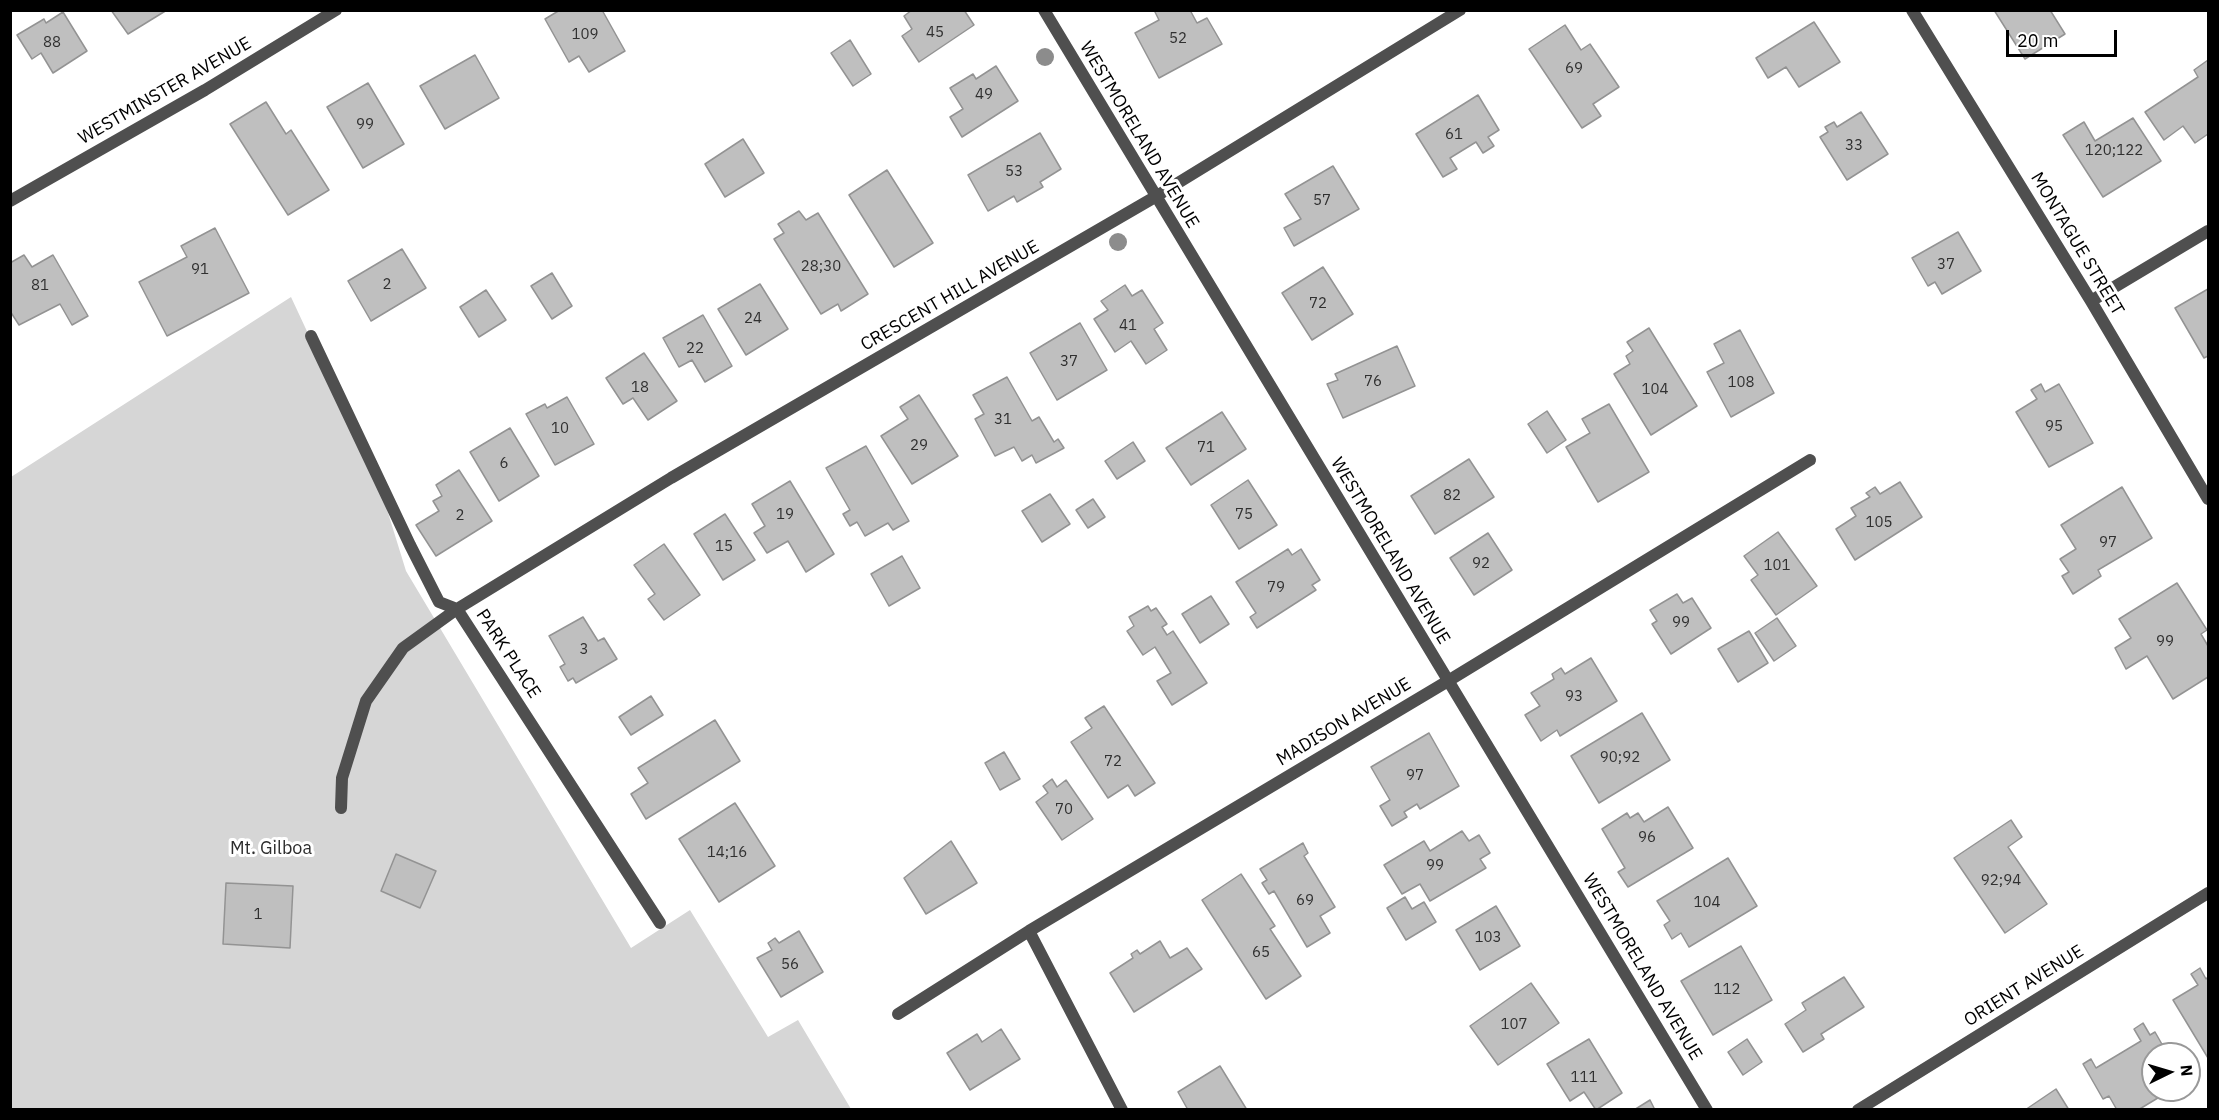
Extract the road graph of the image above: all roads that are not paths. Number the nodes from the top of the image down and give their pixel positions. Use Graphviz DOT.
graph roads {
  1 [pos="336,10"];
  2 [pos="1044,10"];
  3 [pos="1460,10"];
  4 [pos="1912,10"];
  5 [pos="1155,197"];
  6 [pos="10,201"];
  7 [pos="2208,231"];
  8 [pos="2091,301"];
  9 [pos="311,336"];
  10 [pos="1810,460"];
  11 [pos="2208,499"];
  12 [pos="457,609"];
  13 [pos="1448,681"];
  14 [pos="341,808"];
  15 [pos="2208,893"];
  16 [pos="660,923"];
  17 [pos="1029,930"];
  18 [pos="898,1014"];
  19 [pos="1122,1110"];
  20 [pos="1707,1110"];
  21 [pos="1858,1110"];
  1 -- 6 [label="street, WESTMINSTER AVENUE"];
  2 -- 5 [label="street, WESTMORELAND AVENUE"];
  3 -- 5 [label="street, CRESCENT HILL AVENUE"];
  4 -- 8 [label="street, MONTAGUE STREET"];
  5 -- 12 [label="street, CRESCENT HILL AVENUE"];
  5 -- 13 [label="street, WESTMORELAND AVENUE"];
  7 -- 8 [label="street"];
  8 -- 11 [label="street, MONTAGUE STREET"];
  9 -- 12 [label="street, PARK PLACE"];
  10 -- 13 [label="street, MADISON AVENUE"];
  12 -- 14 [label="street, CRESCENT HILL AVENUE"];
  12 -- 16 [label="street, PARK PLACE"];
  13 -- 17 [label="street, MADISON AVENUE"];
  13 -- 20 [label="street, WESTMORELAND AVENUE"];
  15 -- 21 [label="street, ORIENT AVENUE"];
  17 -- 18 [label="street, MADISON AVENUE"];
  17 -- 19 [label="street"];
}
